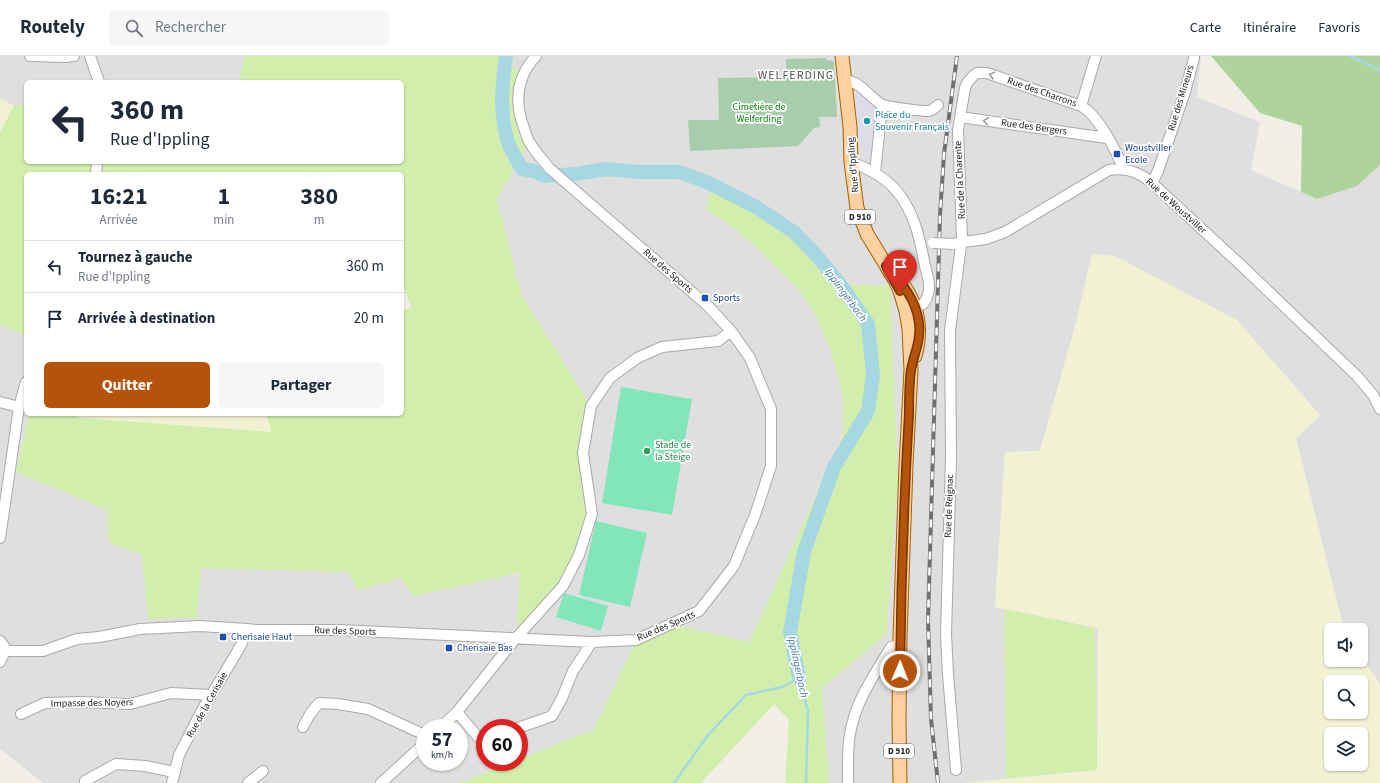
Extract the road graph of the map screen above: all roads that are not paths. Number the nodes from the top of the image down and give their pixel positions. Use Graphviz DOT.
graph roads {
  1 [pos="30,56"];
  2 [pos="74,56"];
  3 [pos="90,56"];
  4 [pos="536,56"];
  5 [pos="842,56"];
  6 [pos="1096,56"];
  7 [pos="1194,58"];
  8 [pos="98,80"];
  9 [pos="844,80"];
  10 [pos="882,105"];
  11 [pos="938,105"];
  12 [pos="1081,106"];
  13 [pos="960,117"];
  14 [pos="1107,138"];
  15 [pos="851,162"];
  16 [pos="1124,168"];
  17 [pos="875,173"];
  18 [pos="1152,183"];
  19 [pos="920,241"];
  20 [pos="957,243"];
  21 [pos="911,309"];
  22 [pos="731,331"];
  23 [pos="24,388"];
  24 [pos="1376,395"];
  25 [pos="0,403"];
  26 [pos="18,407"];
  27 [pos="1380,409"];
  28 [pos="0,538"];
  29 [pos="247,629"];
  30 [pos="516,638"];
  31 [pos="0,641"];
  32 [pos="592,642"];
  33 [pos="900,645"];
  34 [pos="6,651"];
  35 [pos="0,662"];
  36 [pos="211,695"];
  37 [pos="457,712"];
  38 [pos="21,714"];
  39 [pos="450,719"];
  40 [pos="528,724"];
  41 [pos="303,727"];
  42 [pos="416,731"];
  43 [pos="476,736"];
  44 [pos="416,751"];
  45 [pos="956,770"];
  46 [pos="263,771"];
  47 [pos="174,772"];
  48 [pos="85,781"];
  49 [pos="172,783"];
  50 [pos="248,783"];
  51 [pos="381,783"];
  52 [pos="848,783"];
  53 [pos="900,783"];
  1 -- 2 [label="street"];
  3 -- 8 [label="street"];
  4 -- 22 [label="street, Rue des Sports"];
  5 -- 9 [label="main road, Rue d'Ippling / D 910"];
  6 -- 12 [label="street"];
  7 -- 18 [label="street, Rue des Mineurs"];
  9 -- 10 [label="street"];
  9 -- 15 [label="main road, Rue d'Ippling / D 910"];
  10 -- 11 [label="street"];
  10 -- 17 [label="street"];
  12 -- 13 [label="street, Rue des Charrons, one-way"];
  12 -- 14 [label="street, Rue des Charrons"];
  14 -- 13 [label="street, Rue des Bergers, one-way"];
  13 -- 20 [label="street, Rue de la Charente"];
  14 -- 16 [label="street, Rue des Charrons"];
  15 -- 17 [label="street"];
  15 -- 21 [label="main road, Rue d'Ippling / D 910"];
  16 -- 18 [label="street, Rue de Woustviller"];
  16 -- 20 [label="street"];
  17 -- 19 [label="street"];
  18 -- 24 [label="street, Rue de Woustviller"];
  19 -- 20 [label="street, bridge"];
  19 -- 21 [label="street"];
  20 -- 45 [label="street, Rue de Reignac"];
  21 -- 33 [label="main road, Rue d'Ippling / D 910"];
  22 -- 30 [label="street"];
  22 -- 32 [label="street, Rue des Sports"];
  23 -- 26 [label="street"];
  24 -- 27 [label="street, Rue de Woustviller"];
  25 -- 26 [label="street"];
  26 -- 28 [label="street"];
  29 -- 30 [label="street, Rue des Sports"];
  29 -- 34 [label="street, Rue des Sports"];
  29 -- 36 [label="street, Rue de la Cerisaie"];
  30 -- 32 [label="street, Rue des Sports"];
  30 -- 37 [label="street"];
  31 -- 34 [label="street"];
  32 -- 40 [label="street"];
  33 -- 52 [label="street"];
  33 -- 53 [label="main road, Rue d'Ippling / D 910"];
  34 -- 35 [label="street"];
  36 -- 38 [label="street, Impasse des Noyers"];
  36 -- 47 [label="street, Rue de la Cerisaie"];
  37 -- 39 [label="street"];
  37 -- 43 [label="street"];
  41 -- 42 [label="street"];
  44 -- 51 [label="street"];
  46 -- 50 [label="street"];
  47 -- 48 [label="street"];
  47 -- 49 [label="street, Rue de la Cerisaie"];
}
